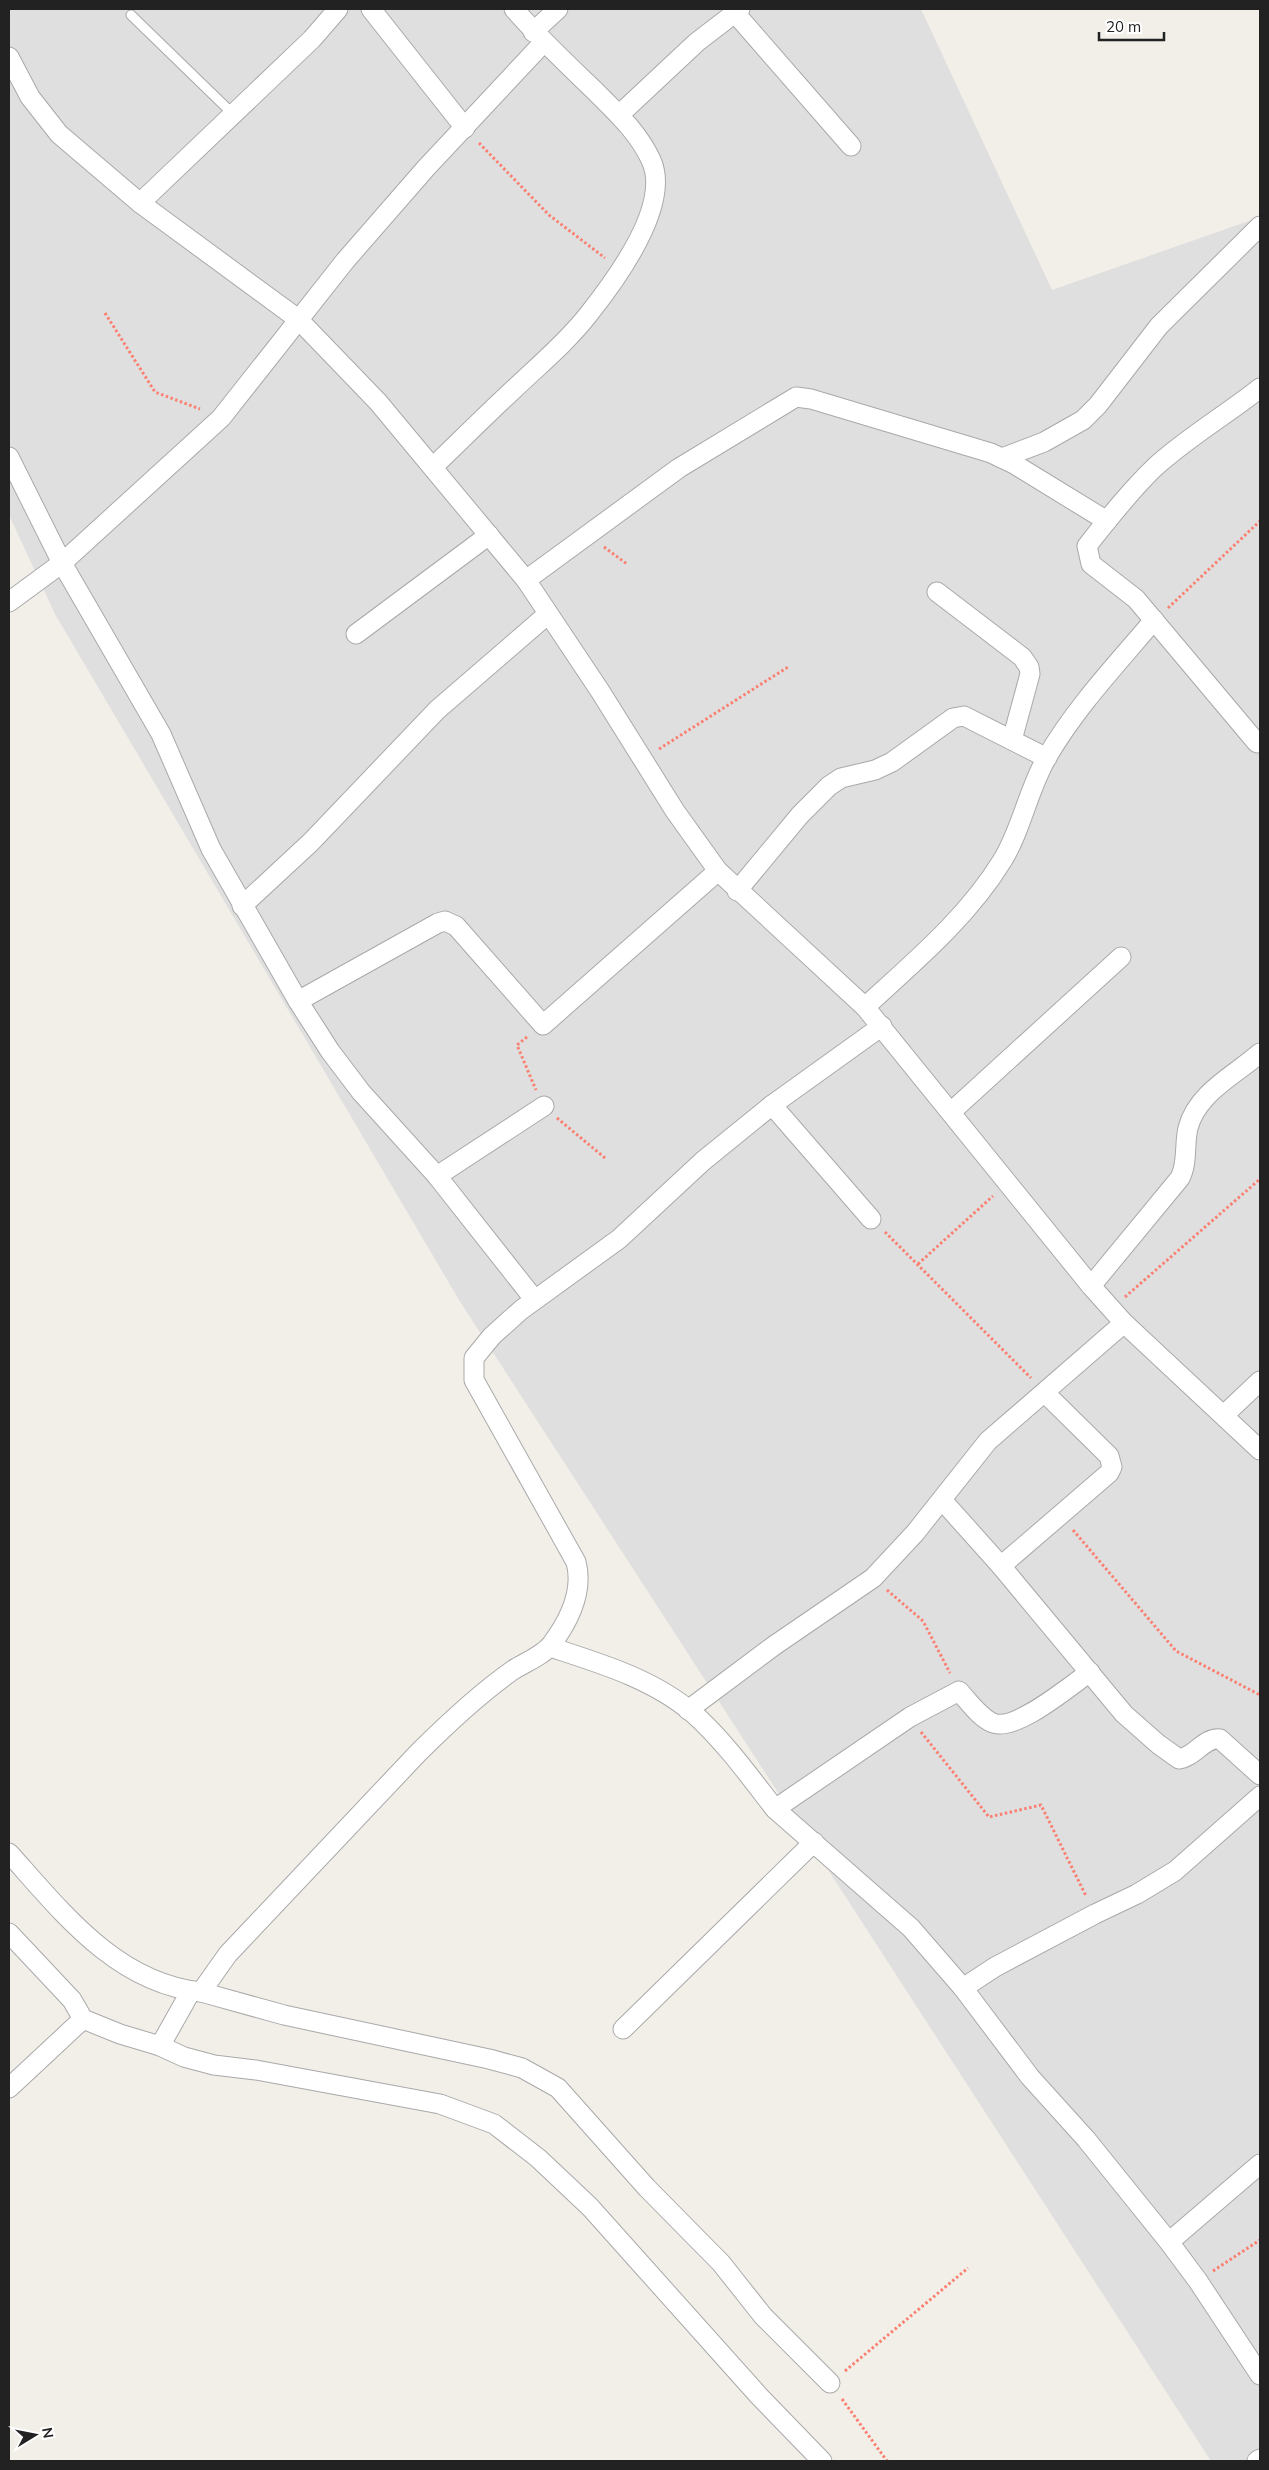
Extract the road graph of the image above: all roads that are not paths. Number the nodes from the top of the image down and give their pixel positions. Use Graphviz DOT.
graph roads {
  1 [pos="338,9"];
  2 [pos="371,9"];
  3 [pos="514,9"];
  4 [pos="558,9"];
  5 [pos="738,11"];
  6 [pos="131,15"];
  7 [pos="539,37"];
  8 [pos="9,57"];
  9 [pos="234,115"];
  10 [pos="619,115"];
  11 [pos="465,128"];
  12 [pos="851,146"];
  13 [pos="140,203"];
  14 [pos="1260,226"];
  15 [pos="298,319"];
  16 [pos="1260,388"];
  17 [pos="9,456"];
  18 [pos="1002,458"];
  19 [pos="433,466"];
  20 [pos="1107,521"];
  21 [pos="489,535"];
  22 [pos="62,563"];
  23 [pos="526,580"];
  24 [pos="937,592"];
  25 [pos="9,602"];
  26 [pos="548,614"];
  27 [pos="1154,620"];
  28 [pos="356,634"];
  29 [pos="1012,740"];
  30 [pos="1259,743"];
  31 [pos="1046,758"];
  32 [pos="718,871"];
  33 [pos="738,891"];
  34 [pos="242,906"];
  35 [pos="1121,957"];
  36 [pos="298,1001"];
  37 [pos="865,1007"];
  38 [pos="882,1026"];
  39 [pos="1260,1053"];
  40 [pos="772,1105"];
  41 [pos="544,1106"];
  42 [pos="951,1112"];
  43 [pos="437,1176"];
  44 [pos="871,1219"];
  45 [pos="1091,1286"];
  46 [pos="534,1299"];
  47 [pos="1124,1323"];
  48 [pos="1260,1381"];
  49 [pos="1045,1393"];
  50 [pos="1224,1415"];
  51 [pos="1260,1450"];
  52 [pos="942,1500"];
  53 [pos="1001,1566"];
  54 [pos="550,1647"];
  55 [pos="1090,1672"];
  56 [pos="688,1710"];
  57 [pos="1260,1774"];
  58 [pos="1260,1796"];
  59 [pos="775,1809"];
  60 [pos="814,1842"];
  61 [pos="9,1853"];
  62 [pos="9,1933"];
  63 [pos="963,1988"];
  64 [pos="196,1991"];
  65 [pos="83,2019"];
  66 [pos="623,2029"];
  67 [pos="160,2046"];
  68 [pos="9,2088"];
  69 [pos="1260,2164"];
  70 [pos="1169,2242"];
  71 [pos="1260,2376"];
  72 [pos="830,2383"];
  73 [pos="1260,2459"];
  74 [pos="822,2461"];
  75 [pos="1257,2461"];
  1 -- 9 [label="street"];
  2 -- 11 [label="street"];
  3 -- 7 [label="street"];
  4 -- 7 [label="street"];
  5 -- 10 [label="street"];
  5 -- 12 [label="street"];
  6 -- 9 [label="lane"];
  7 -- 10 [label="street"];
  7 -- 11 [label="street"];
  8 -- 13 [label="street"];
  9 -- 13 [label="street"];
  10 -- 19 [label="street"];
  11 -- 15 [label="street"];
  13 -- 15 [label="street"];
  14 -- 18 [label="street"];
  15 -- 19 [label="street"];
  15 -- 22 [label="street"];
  16 -- 20 [label="street"];
  17 -- 22 [label="street"];
  18 -- 20 [label="street"];
  18 -- 23 [label="street"];
  19 -- 21 [label="street"];
  20 -- 27 [label="street"];
  21 -- 23 [label="street"];
  21 -- 28 [label="street"];
  22 -- 25 [label="street"];
  22 -- 34 [label="street"];
  23 -- 26 [label="street"];
  24 -- 29 [label="street"];
  26 -- 32 [label="street"];
  26 -- 34 [label="street"];
  27 -- 30 [label="street"];
  27 -- 31 [label="street"];
  29 -- 31 [label="street"];
  29 -- 33 [label="street"];
  31 -- 37 [label="street"];
  32 -- 33 [label="street"];
  32 -- 36 [label="street"];
  33 -- 37 [label="street"];
  34 -- 36 [label="street"];
  35 -- 42 [label="street"];
  36 -- 43 [label="street"];
  37 -- 38 [label="street"];
  38 -- 40 [label="street"];
  38 -- 42 [label="street"];
  39 -- 45 [label="street"];
  40 -- 44 [label="street"];
  40 -- 46 [label="street"];
  41 -- 43 [label="street"];
  42 -- 45 [label="street"];
  43 -- 46 [label="street"];
  45 -- 47 [label="street"];
  46 -- 54 [label="street"];
  47 -- 49 [label="street"];
  47 -- 50 [label="street"];
  48 -- 50 [label="street"];
  49 -- 52 [label="street"];
  49 -- 53 [label="street"];
  50 -- 51 [label="street"];
  52 -- 53 [label="street"];
  52 -- 56 [label="street"];
  53 -- 55 [label="street"];
  54 -- 56 [label="street"];
  54 -- 64 [label="street"];
  55 -- 57 [label="street"];
  55 -- 59 [label="street"];
  56 -- 59 [label="street"];
  58 -- 63 [label="street"];
  59 -- 60 [label="street"];
  60 -- 63 [label="street"];
  60 -- 66 [label="street"];
  61 -- 64 [label="street"];
  62 -- 65 [label="street"];
  63 -- 70 [label="street"];
  64 -- 67 [label="street"];
  64 -- 72 [label="street"];
  65 -- 67 [label="street"];
  65 -- 68 [label="street"];
  67 -- 74 [label="street"];
  69 -- 70 [label="street"];
  70 -- 71 [label="street"];
  73 -- 75 [label="street"];
}
